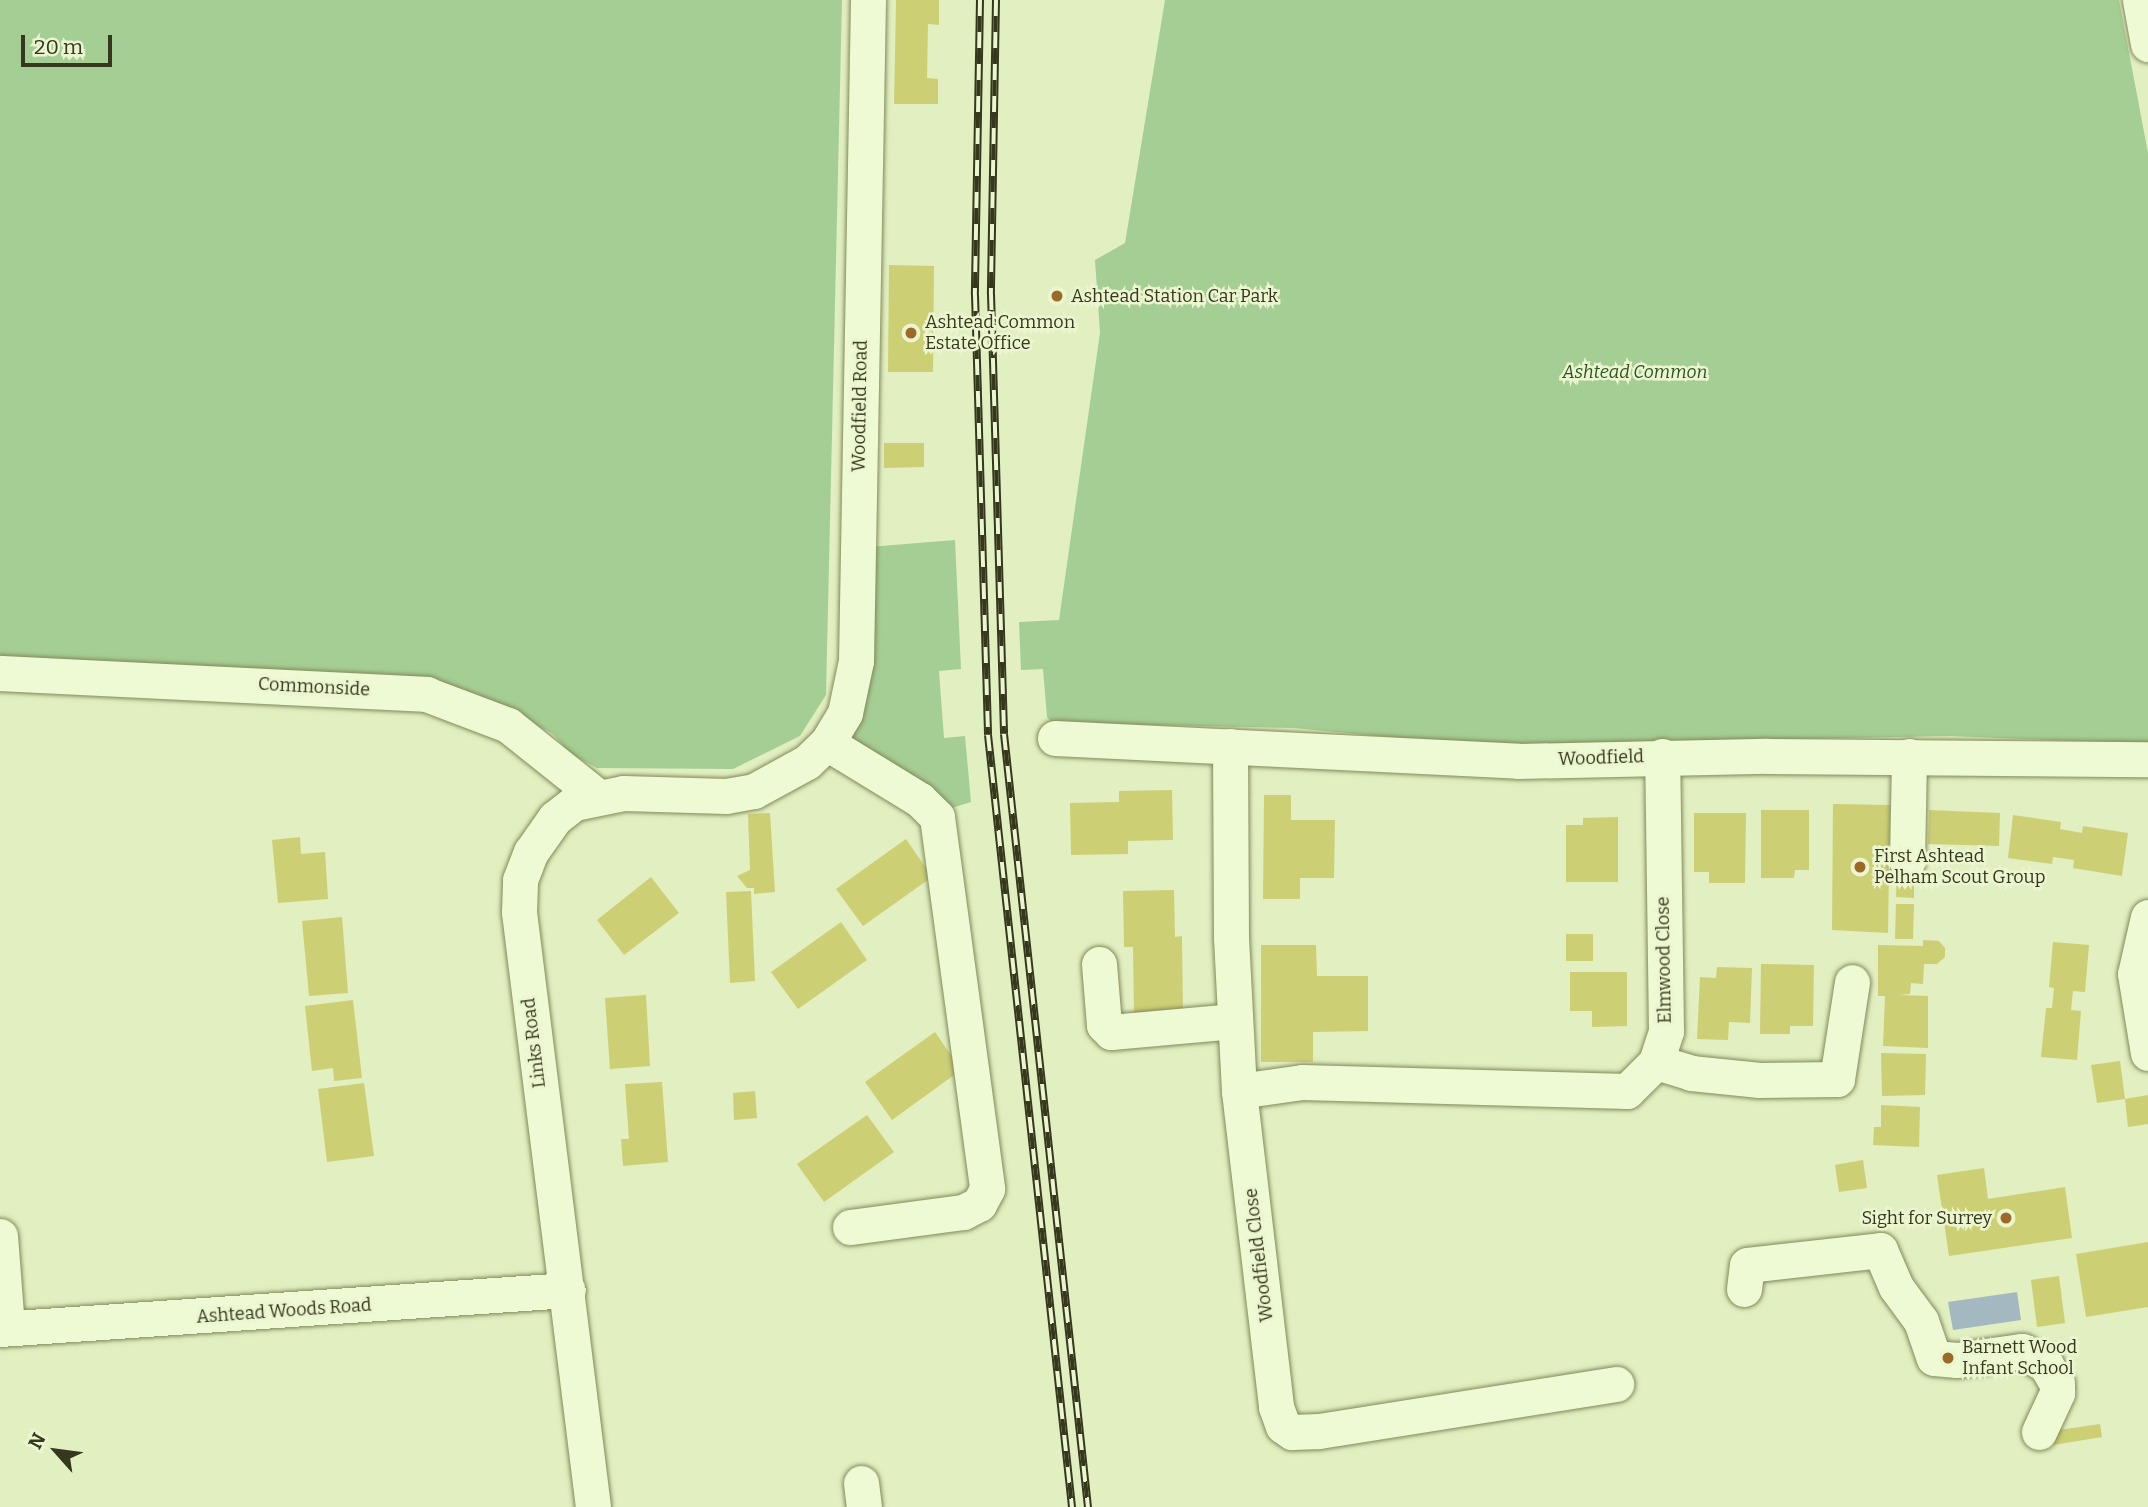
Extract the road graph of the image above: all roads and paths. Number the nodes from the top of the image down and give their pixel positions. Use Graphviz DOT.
graph roads {
  1 [pos="868,0"];
  2 [pos="2140,0"];
  3 [pos="2148,44"];
  4 [pos="0,673"];
  5 [pos="1055,738"];
  6 [pos="827,743"];
  7 [pos="1230,746"];
  8 [pos="1662,756"];
  9 [pos="1909,756"];
  10 [pos="2148,759"];
  11 [pos="777,780"];
  12 [pos="597,796"];
  13 [pos="1907,862"];
  14 [pos="2148,917"];
  15 [pos="1099,964"];
  16 [pos="1852,982"];
  17 [pos="1235,1021"];
  18 [pos="2148,1054"];
  19 [pos="1656,1062"];
  20 [pos="1239,1091"];
  21 [pos="850,1227"];
  22 [pos="0,1236"];
  23 [pos="1744,1289"];
  24 [pos="568,1290"];
  25 [pos="4,1328"];
  26 [pos="1616,1384"];
  27 [pos="2039,1432"];
  28 [pos="593,1507"];
  1 -- 6 [label="street, Woodfield Road"];
  2 -- 3 [label="street"];
  4 -- 12 [label="street, Commonside"];
  5 -- 7 [label="street, Woodfield"];
  6 -- 11 [label="street, Woodfield Road"];
  6 -- 21 [label="street"];
  7 -- 8 [label="street, Woodfield"];
  7 -- 17 [label="street, Woodfield Close"];
  8 -- 9 [label="street, Woodfield"];
  8 -- 19 [label="street, Elmwood Close"];
  9 -- 10 [label="street, Woodfield"];
  9 -- 13 [label="street"];
  11 -- 12 [label="street, Links Road"];
  12 -- 24 [label="street, Links Road"];
  14 -- 18 [label="street"];
  15 -- 17 [label="street"];
  16 -- 19 [label="street"];
  17 -- 20 [label="street, Woodfield Close"];
  19 -- 20 [label="street, Elmwood Close"];
  20 -- 26 [label="street, Woodfield Close"];
  22 -- 25 [label="street"];
  23 -- 27 [label="street"];
  24 -- 25 [label="street, Ashtead Woods Road"];
  24 -- 28 [label="street, Links Road"];
}
